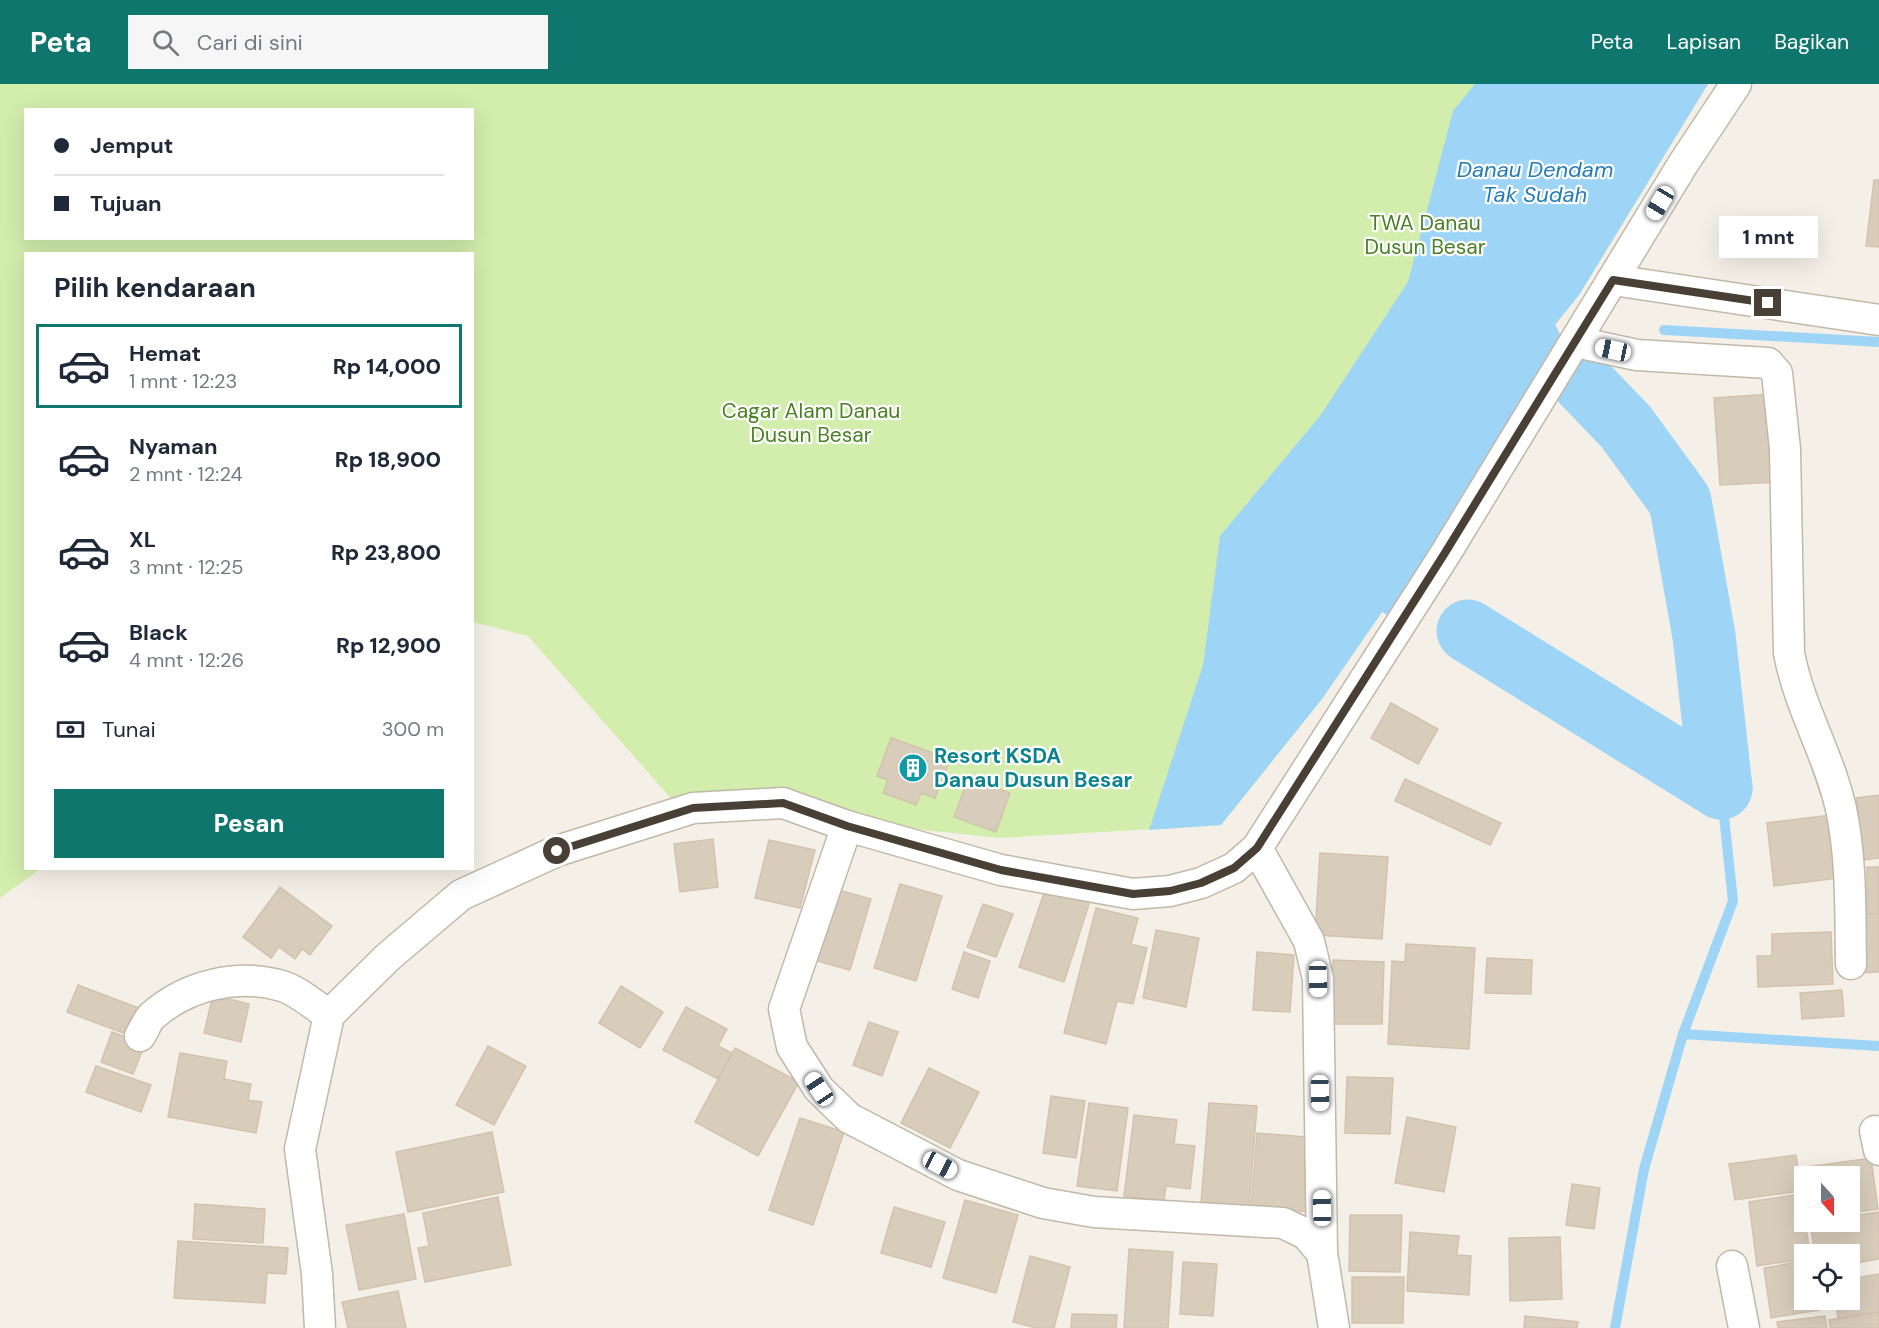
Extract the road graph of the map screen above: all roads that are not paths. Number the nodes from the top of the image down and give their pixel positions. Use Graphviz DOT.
graph roads {
  1 [pos="1736,84"];
  2 [pos="1610,285"];
  3 [pos="1879,320"];
  4 [pos="1585,336"];
  5 [pos="847,826"];
  6 [pos="1257,848"];
  7 [pos="1851,964"];
  8 [pos="329,1015"];
  9 [pos="140,1036"];
  10 [pos="1322,1253"];
  11 [pos="1732,1266"];
  12 [pos="320,1328"];
  13 [pos="1334,1328"];
  14 [pos="1744,1328"];
  1 -- 2 [label="street"];
  2 -- 3 [label="street"];
  2 -- 4 [label="street"];
  4 -- 6 [label="street"];
  4 -- 7 [label="street"];
  5 -- 6 [label="street"];
  5 -- 8 [label="street"];
  5 -- 10 [label="street"];
  6 -- 10 [label="street"];
  8 -- 9 [label="street"];
  8 -- 12 [label="street"];
  10 -- 13 [label="street"];
  11 -- 14 [label="street"];
}
